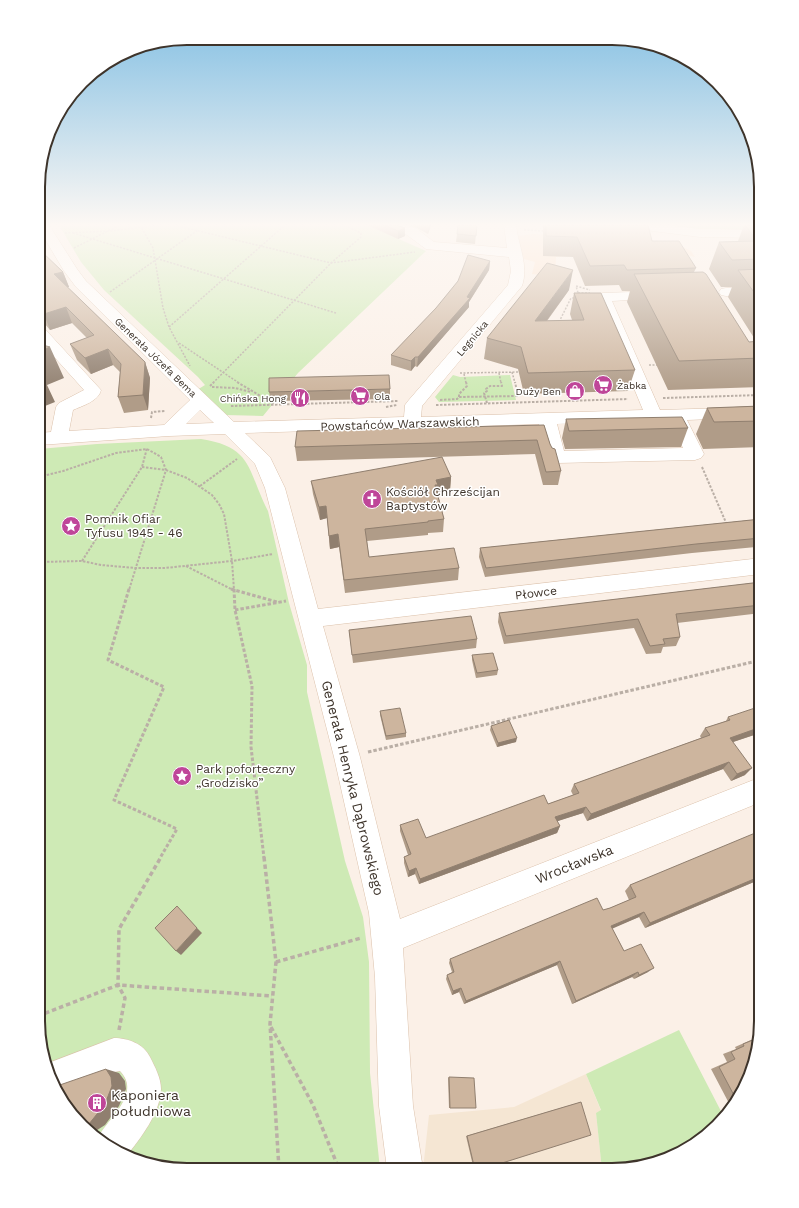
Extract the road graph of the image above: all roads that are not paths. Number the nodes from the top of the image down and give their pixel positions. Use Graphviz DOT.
graph roads {
  1 [pos="80,281"];
  2 [pos="517,281"];
  3 [pos="726,292"];
  4 [pos="754,292"];
  5 [pos="669,294"];
  6 [pos="45,338"];
  7 [pos="205,392"];
  8 [pos="754,412"];
  9 [pos="676,415"];
  10 [pos="654,416"];
  11 [pos="547,420"];
  12 [pos="412,424"];
  13 [pos="284,427"];
  14 [pos="230,429"];
  15 [pos="168,430"];
  16 [pos="59,437"];
  17 [pos="45,438"];
  18 [pos="250,460"];
  19 [pos="754,567"];
  20 [pos="310,619"];
  21 [pos="754,792"];
  22 [pos="388,939"];
  23 [pos="57,1076"];
  24 [pos="115,1143"];
  25 [pos="404,1163"];
  1 -- 7 [label="street, Generała Józefa Bema"];
  2 -- 12 [label="street, Legnicka"];
  3 -- 4 [label="street"];
  5 -- 10 [label="street"];
  6 -- 16 [label="street"];
  7 -- 14 [label="street, Generała Józefa Bema"];
  7 -- 15 [label="street"];
  8 -- 9 [label="street, Powstańców Warszawskich"];
  9 -- 10 [label="street, Powstańców Warszawskich"];
  9 -- 11 [label="street"];
  10 -- 11 [label="street, Powstańców Warszawskich"];
  11 -- 12 [label="street, Powstańców Warszawskich"];
  12 -- 13 [label="street, Powstańców Warszawskich"];
  13 -- 14 [label="street, Powstańców Warszawskich"];
  13 -- 18 [label="street"];
  14 -- 15 [label="street, Powstańców Warszawskich"];
  14 -- 18 [label="street, Generała Henryka Dąbrowskiego"];
  15 -- 16 [label="street, Powstańców Warszawskich"];
  16 -- 17 [label="street, Powstańców Warszawskich"];
  18 -- 20 [label="street, Generała Henryka Dąbrowskiego"];
  19 -- 20 [label="street, Płowce"];
  20 -- 22 [label="street, Generała Henryka Dąbrowskiego"];
  21 -- 22 [label="street, Wrocławska"];
  22 -- 25 [label="street, Generała Henryka Dąbrowskiego"];
  23 -- 24 [label="street"];
}
